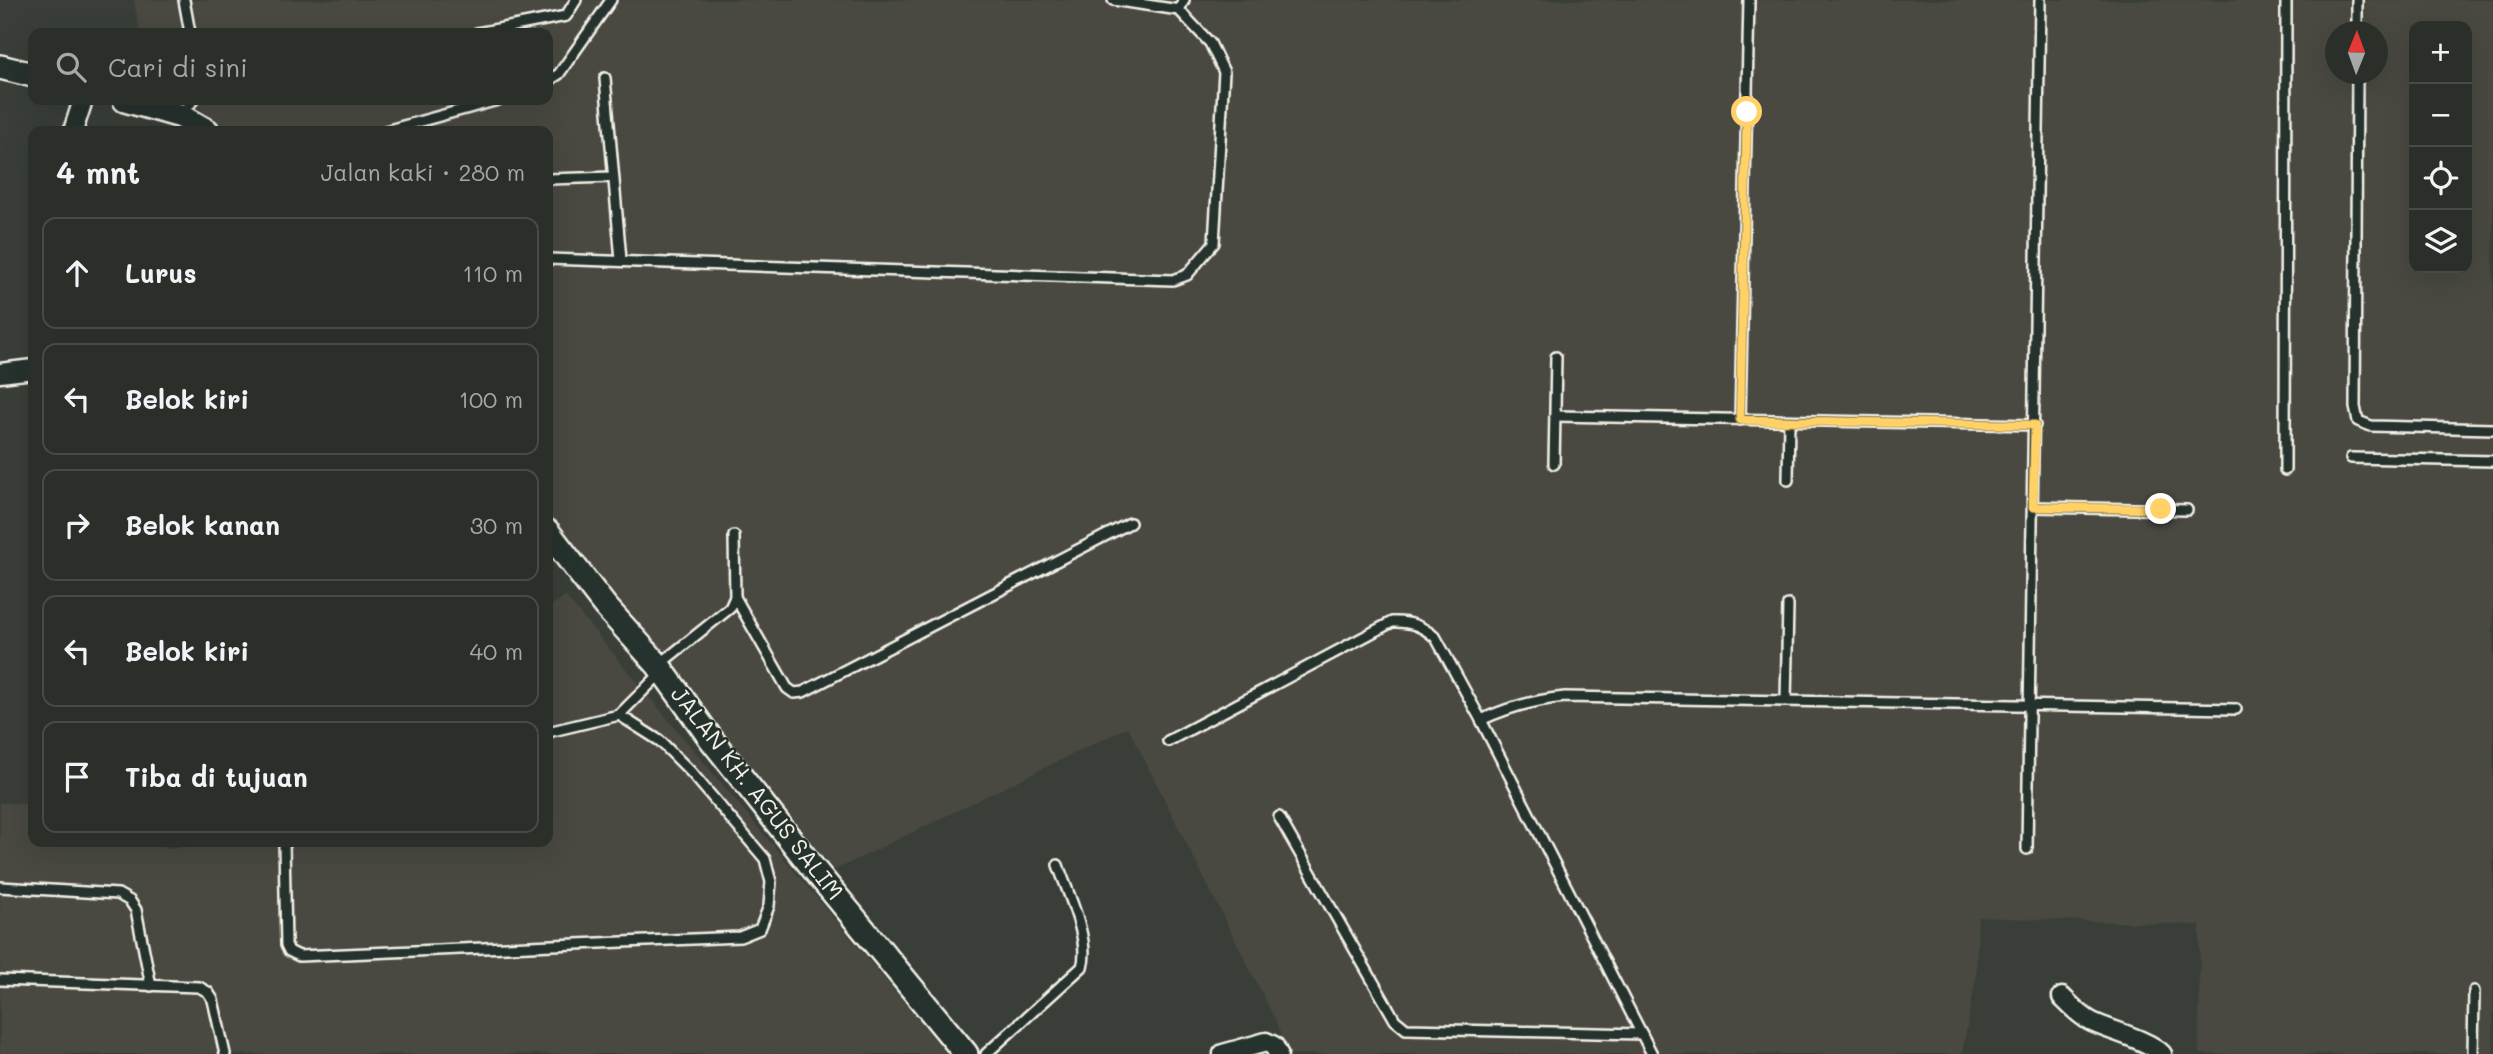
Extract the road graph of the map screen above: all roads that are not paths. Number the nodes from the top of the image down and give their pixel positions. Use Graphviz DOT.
graph roads {
  1 [pos="184,0"];
  2 [pos="576,0"];
  3 [pos="611,0"];
  4 [pos="1113,0"];
  5 [pos="1184,0"];
  6 [pos="1749,0"];
  7 [pos="2040,0"];
  8 [pos="2286,0"];
  9 [pos="2357,0"];
  10 [pos="1179,10"];
  11 [pos="2357,21"];
  12 [pos="189,28"];
  13 [pos="503,28"];
  14 [pos="0,67"];
  15 [pos="28,74"];
  16 [pos="553,78"];
  17 [pos="605,78"];
  18 [pos="2357,84"];
  19 [pos="82,105"];
  20 [pos="164,105"];
  21 [pos="480,105"];
  22 [pos="187,108"];
  23 [pos="75,126"];
  24 [pos="203,126"];
  25 [pos="403,126"];
  26 [pos="613,177"];
  27 [pos="553,179"];
  28 [pos="553,259"];
  29 [pos="621,260"];
  30 [pos="1556,357"];
  31 [pos="28,370"];
  32 [pos="0,373"];
  33 [pos="1555,416"];
  34 [pos="1740,420"];
  35 [pos="1789,421"];
  36 [pos="2035,425"];
  37 [pos="2493,429"];
  38 [pos="2351,458"];
  39 [pos="2493,461"];
  40 [pos="1554,464"];
  41 [pos="2285,470"];
  42 [pos="1788,480"];
  43 [pos="2033,507"];
  44 [pos="2187,510"];
  45 [pos="1130,523"];
  46 [pos="734,536"];
  47 [pos="553,538"];
  48 [pos="735,597"];
  49 [pos="1788,605"];
  50 [pos="660,669"];
  51 [pos="1786,701"];
  52 [pos="2030,705"];
  53 [pos="2236,709"];
  54 [pos="618,715"];
  55 [pos="1481,720"];
  56 [pos="553,731"];
  57 [pos="1168,741"];
  58 [pos="1279,817"];
  59 [pos="284,847"];
  60 [pos="2027,849"];
  61 [pos="1058,865"];
  62 [pos="0,887"];
  63 [pos="0,980"];
  64 [pos="151,986"];
  65 [pos="2474,991"];
  66 [pos="2062,997"];
  67 [pos="1642,1034"];
  68 [pos="225,1054"];
  69 [pos="966,1054"];
  70 [pos="986,1054"];
  71 [pos="1223,1054"];
  72 [pos="1279,1054"];
  73 [pos="1652,1054"];
  74 [pos="2162,1054"];
  75 [pos="2473,1054"];
  1 -- 12 [label="lane"];
  2 -- 13 [label="lane"];
  3 -- 16 [label="lane"];
  4 -- 10 [label="lane"];
  5 -- 10 [label="lane"];
  6 -- 34 [label="lane"];
  7 -- 36 [label="lane"];
  8 -- 41 [label="lane"];
  9 -- 11 [label="lane"];
  10 -- 29 [label="lane"];
  14 -- 15 [label="street"];
  17 -- 26 [label="lane"];
  18 -- 37 [label="lane"];
  19 -- 23 [label="street"];
  20 -- 22 [label="street"];
  21 -- 25 [label="lane"];
  22 -- 24 [label="street"];
  26 -- 27 [label="lane"];
  26 -- 29 [label="lane"];
  28 -- 29 [label="lane"];
  30 -- 33 [label="lane"];
  31 -- 32 [label="street"];
  33 -- 34 [label="lane"];
  33 -- 40 [label="lane"];
  34 -- 35 [label="lane"];
  35 -- 36 [label="lane"];
  35 -- 42 [label="lane"];
  36 -- 43 [label="lane"];
  38 -- 39 [label="lane"];
  43 -- 44 [label="lane"];
  43 -- 52 [label="lane"];
  45 -- 48 [label="lane"];
  46 -- 48 [label="lane"];
  47 -- 50 [label="street, JALAN KH. AGUS SALIM"];
  48 -- 50 [label="lane"];
  49 -- 51 [label="lane"];
  50 -- 54 [label="lane"];
  50 -- 69 [label="street, JALAN KH. AGUS SALIM"];
  51 -- 52 [label="lane"];
  51 -- 55 [label="lane"];
  52 -- 53 [label="lane"];
  52 -- 60 [label="lane"];
  54 -- 56 [label="lane"];
  54 -- 59 [label="lane"];
  55 -- 57 [label="lane"];
  55 -- 67 [label="lane"];
  58 -- 67 [label="lane"];
  61 -- 70 [label="lane"];
  62 -- 64 [label="lane"];
  63 -- 64 [label="lane"];
  64 -- 68 [label="lane"];
  65 -- 75 [label="lane"];
  66 -- 74 [label="street"];
  67 -- 73 [label="lane"];
  71 -- 72 [label="street"];
}
